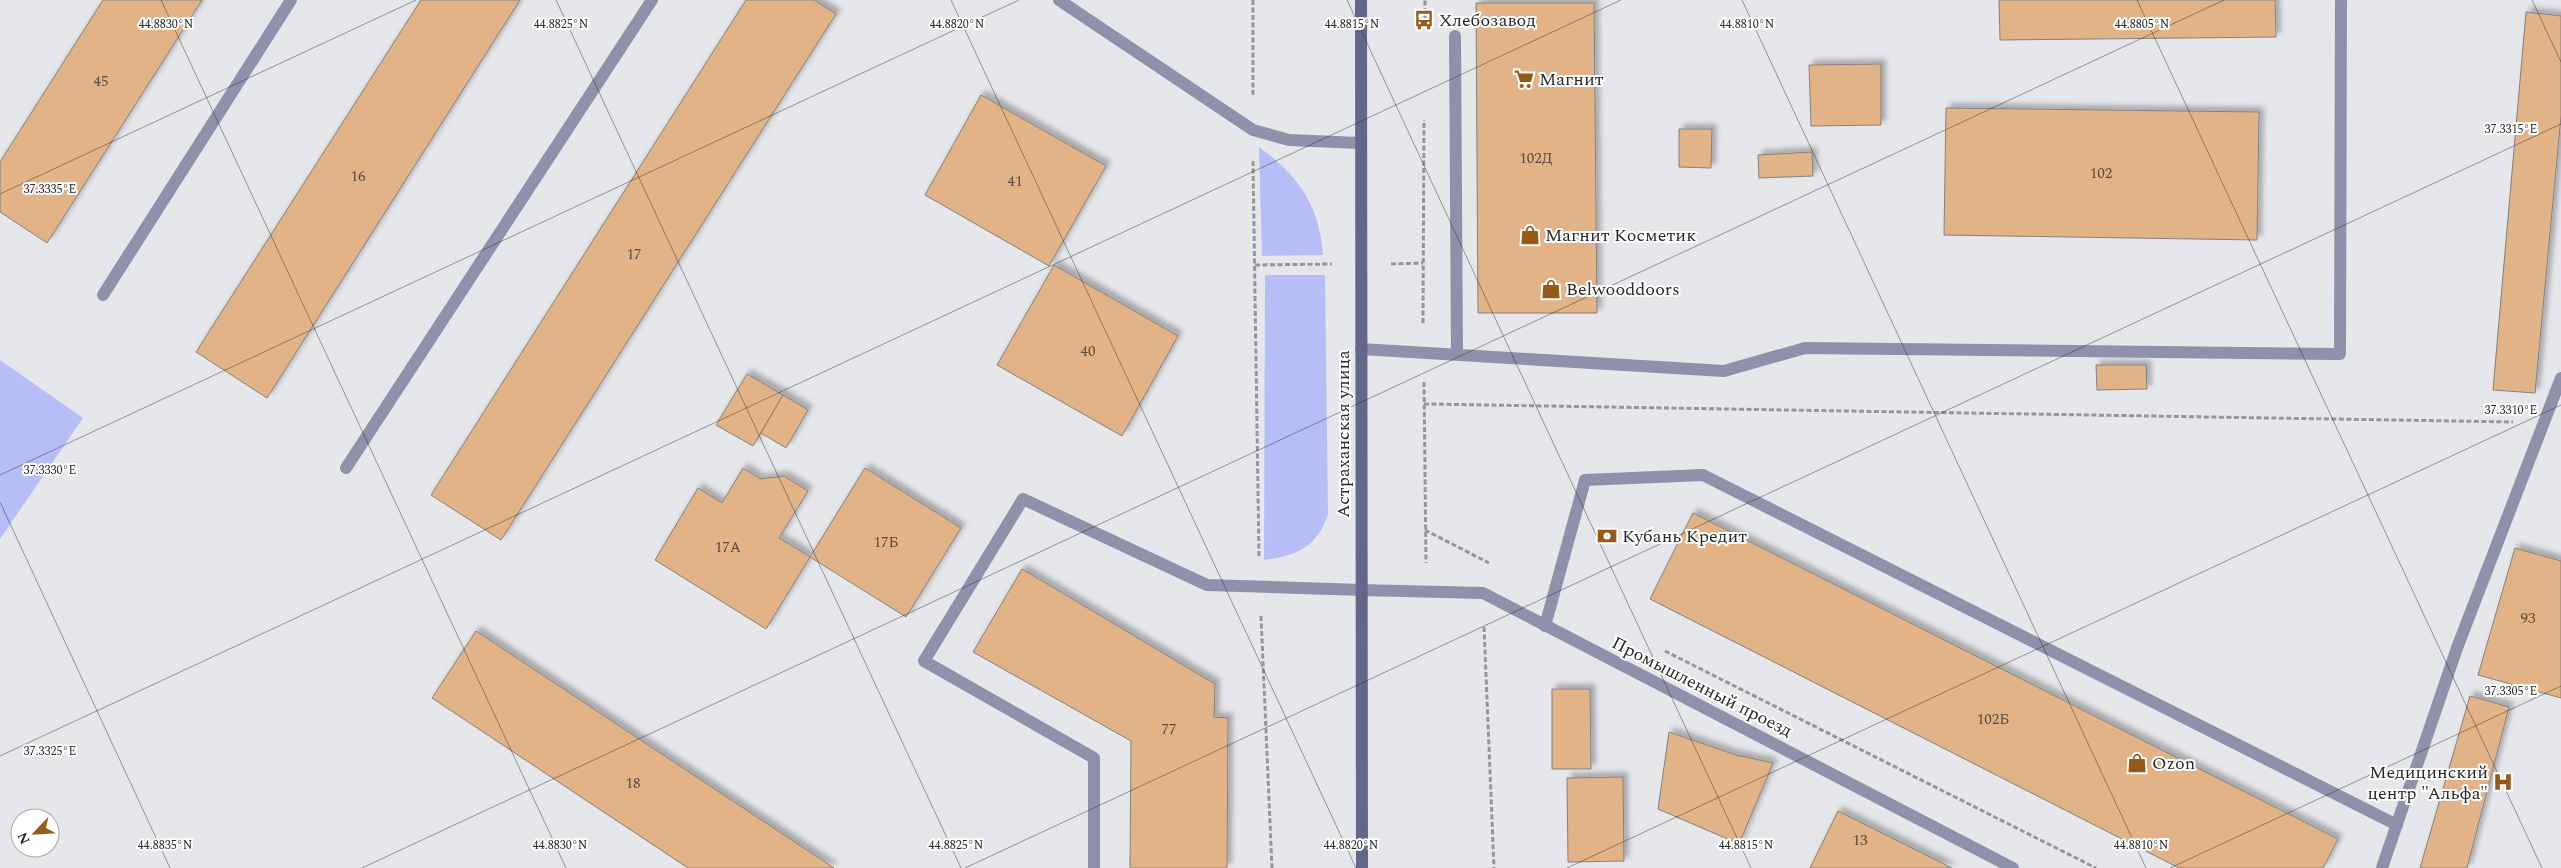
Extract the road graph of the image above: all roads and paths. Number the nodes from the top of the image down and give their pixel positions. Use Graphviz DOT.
graph roads {
  1 [pos="291,0"];
  2 [pos="652,0"];
  3 [pos="1059,0"];
  4 [pos="1253,0"];
  5 [pos="1362,0"];
  6 [pos="1426,0"];
  7 [pos="2341,0"];
  8 [pos="1425,29"];
  9 [pos="1455,36"];
  10 [pos="1424,117"];
  11 [pos="1253,130"];
  12 [pos="1360,144"];
  13 [pos="102,295"];
  14 [pos="1361,349"];
  15 [pos="1424,352"];
  16 [pos="1457,354"];
  17 [pos="2561,378"];
  18 [pos="1424,404"];
  19 [pos="2544,423"];
  20 [pos="346,468"];
  21 [pos="1425,530"];
  22 [pos="1481,558"];
  23 [pos="1498,567"];
  24 [pos="1260,586"];
  25 [pos="1361,590"];
  26 [pos="1426,592"];
  27 [pos="1483,593"];
  28 [pos="1545,626"];
  29 [pos="1660,649"];
  30 [pos="2397,825"];
  31 [pos="1094,868"];
  32 [pos="1272,868"];
  33 [pos="1362,868"];
  34 [pos="1494,868"];
  35 [pos="2013,868"];
  36 [pos="2096,868"];
  37 [pos="2382,868"];
  1 -- 13 [label="street"];
  2 -- 20 [label="street"];
  3 -- 11 [label="street"];
  4 -- 11 [label="path"];
  5 -- 12 [label="street, Астраханская улица"];
  6 -- 8 [label="path"];
  7 -- 16 [label="street"];
  9 -- 16 [label="street"];
  10 -- 15 [label="path"];
  11 -- 12 [label="street"];
  11 -- 24 [label="path"];
  12 -- 14 [label="street, Астраханская улица"];
  14 -- 15 [label="street"];
  14 -- 25 [label="street, Астраханская улица"];
  15 -- 16 [label="street"];
  15 -- 18 [label="path"];
  17 -- 19 [label="street"];
  18 -- 19 [label="path"];
  18 -- 21 [label="path"];
  19 -- 30 [label="street"];
  21 -- 22 [label="path"];
  21 -- 26 [label="path"];
  22 -- 23 [label="path"];
  22 -- 27 [label="path"];
  24 -- 25 [label="street, Промышленный проезд"];
  24 -- 31 [label="street, Промышленный проезд"];
  24 -- 32 [label="path"];
  25 -- 26 [label="street, Промышленный проезд"];
  25 -- 33 [label="street, Астраханская улица"];
  26 -- 27 [label="street, Промышленный проезд"];
  27 -- 28 [label="street, Промышленный проезд"];
  27 -- 34 [label="path"];
  28 -- 30 [label="street"];
  28 -- 35 [label="street, Промышленный проезд"];
  29 -- 36 [label="path"];
  30 -- 37 [label="street"];
}
